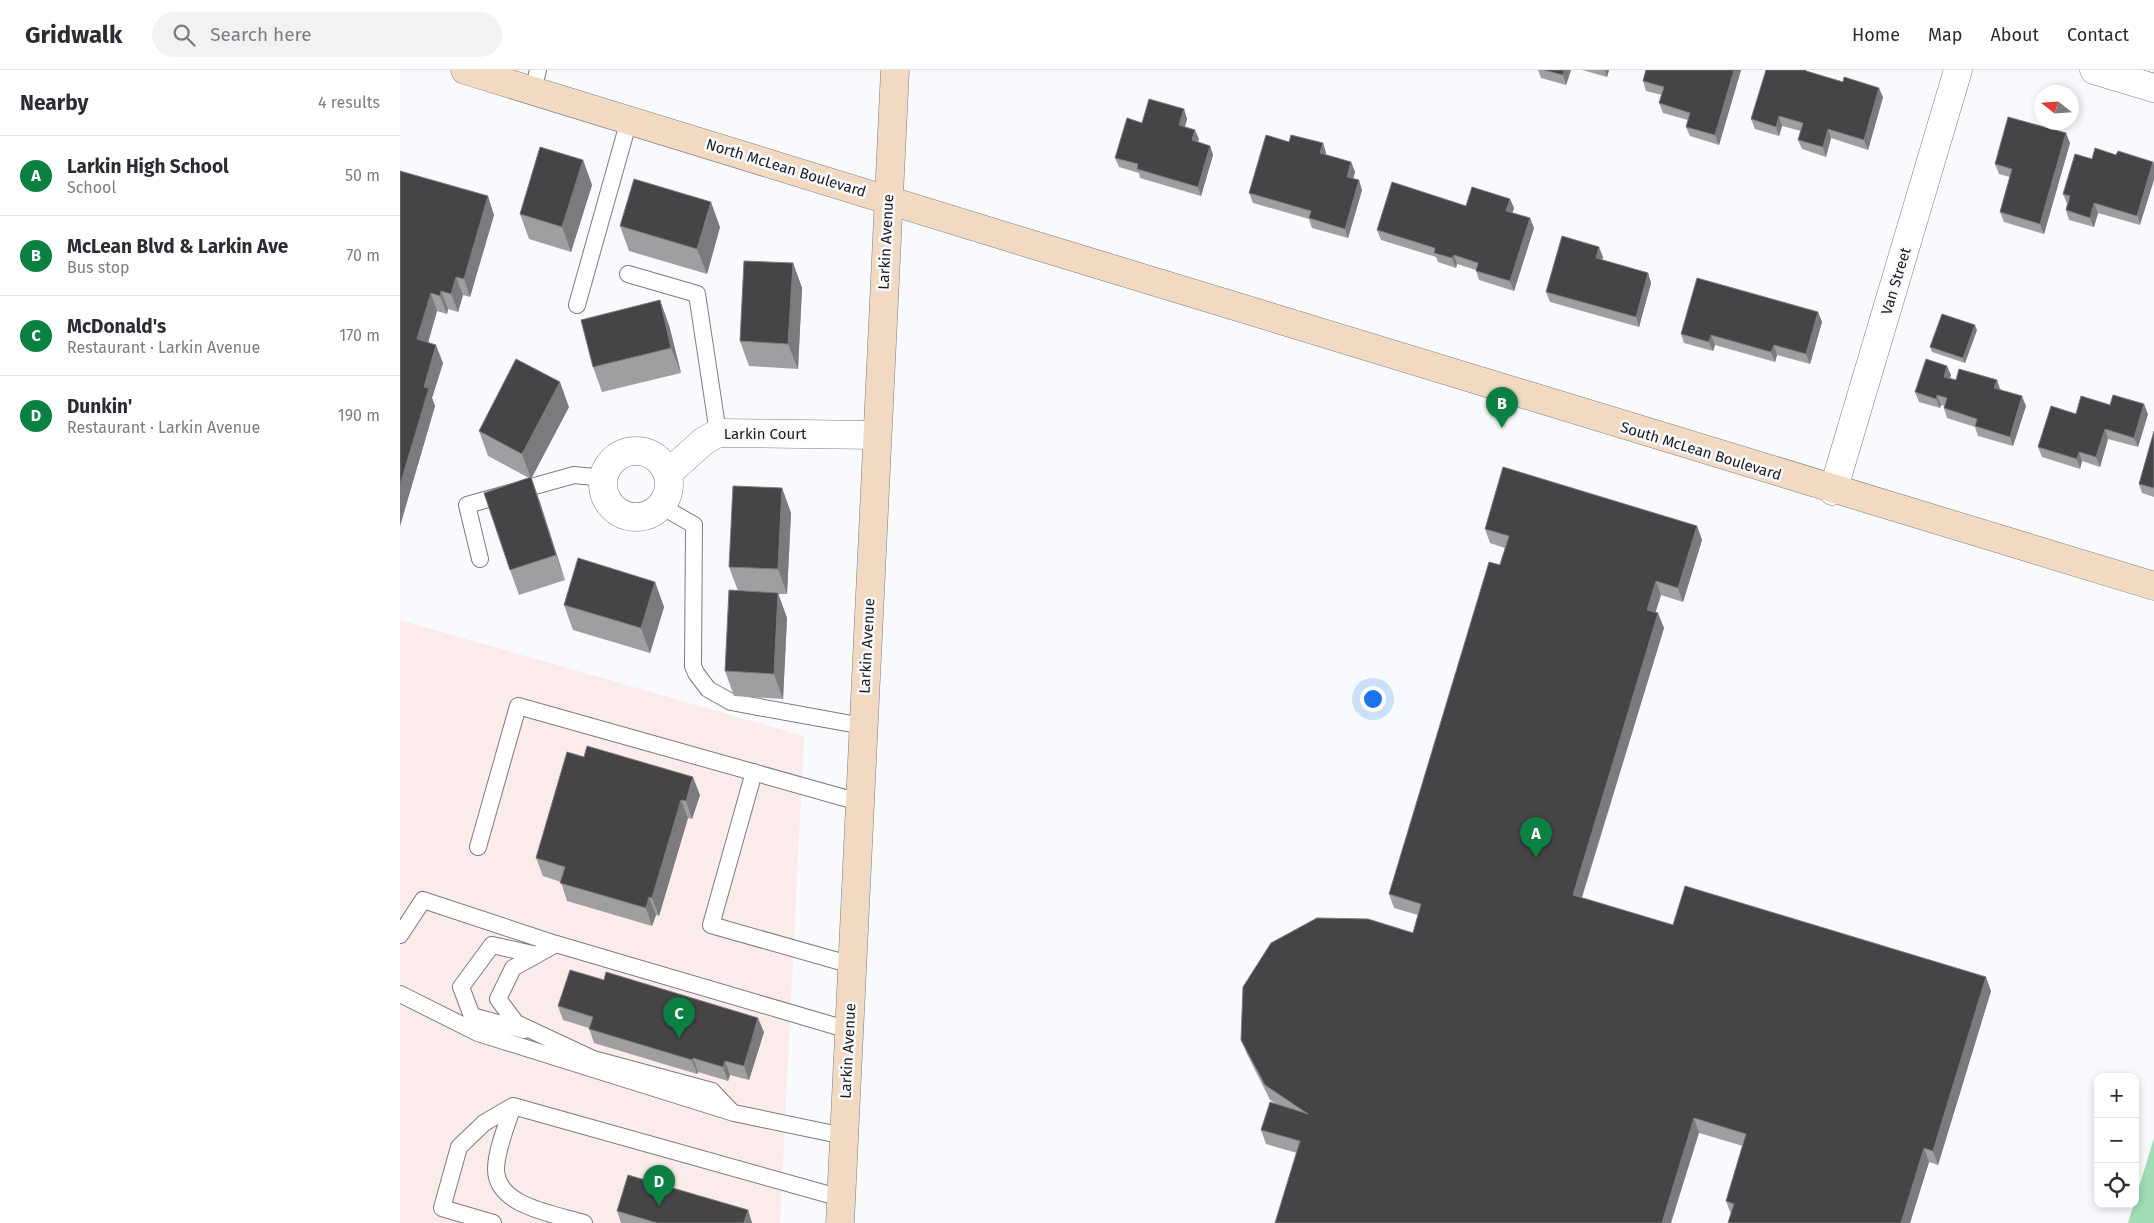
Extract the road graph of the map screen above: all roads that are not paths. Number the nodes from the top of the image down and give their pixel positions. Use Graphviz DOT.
graph roads {
  1 [pos="465,70"];
  2 [pos="895,70"];
  3 [pos="1958,70"];
  4 [pos="2094,70"];
  5 [pos="536,80"];
  6 [pos="2154,88"];
  7 [pos="630,120"];
  8 [pos="888,199"];
  9 [pos="628,274"];
  10 [pos="576,306"];
  11 [pos="1250,311"];
  12 [pos="718,433"];
  13 [pos="877,435"];
  14 [pos="668,473"];
  15 [pos="604,478"];
  16 [pos="1833,491"];
  17 [pos="661,506"];
  18 [pos="480,559"];
  19 [pos="2154,586"];
  20 [pos="863,726"];
  21 [pos="754,772"];
  22 [pos="859,802"];
  23 [pos="478,847"];
  24 [pos="400,934"];
  25 [pos="556,944"];
  26 [pos="537,955"];
  27 [pos="852,965"];
  28 [pos="400,994"];
  29 [pos="849,1030"];
  30 [pos="544,1036"];
  31 [pos="513,1106"];
  32 [pos="734,1113"];
  33 [pos="844,1136"];
  34 [pos="840,1211"];
  35 [pos="492,1223"];
  36 [pos="584,1223"];
  1 -- 5 [label="main road, North McLean Boulevard"];
  2 -- 8 [label="main road, Larkin Avenue"];
  3 -- 16 [label="street, Van Street"];
  4 -- 6 [label="street"];
  5 -- 7 [label="main road, North McLean Boulevard"];
  7 -- 8 [label="main road, North McLean Boulevard"];
  7 -- 10 [label="lane"];
  8 -- 11 [label="main road, North McLean Boulevard"];
  8 -- 13 [label="main road, Larkin Avenue"];
  9 -- 12 [label="lane"];
  11 -- 16 [label="main road, South McLean Boulevard"];
  12 -- 13 [label="street, Larkin Court"];
  12 -- 14 [label="street, Larkin Court"];
  13 -- 20 [label="main road, Larkin Avenue"];
  14 -- 15 [label="street"];
  14 -- 17 [label="street"];
  15 -- 17 [label="street"];
  15 -- 18 [label="lane"];
  16 -- 19 [label="main road, South McLean Boulevard"];
  17 -- 20 [label="lane"];
  20 -- 22 [label="main road, Larkin Avenue"];
  21 -- 22 [label="lane"];
  21 -- 23 [label="lane"];
  21 -- 27 [label="lane"];
  22 -- 27 [label="main road, Larkin Avenue"];
  24 -- 25 [label="lane"];
  25 -- 26 [label="lane"];
  25 -- 29 [label="lane"];
  26 -- 30 [label="lane"];
  26 -- 30 [label="lane"];
  27 -- 29 [label="main road, Larkin Avenue"];
  28 -- 32 [label="lane"];
  29 -- 33 [label="main road, Larkin Avenue"];
  30 -- 32 [label="lane"];
  31 -- 34 [label="lane"];
  31 -- 35 [label="lane"];
  31 -- 36 [label="lane"];
  32 -- 33 [label="lane"];
  33 -- 34 [label="main road, Larkin Avenue"];
}
